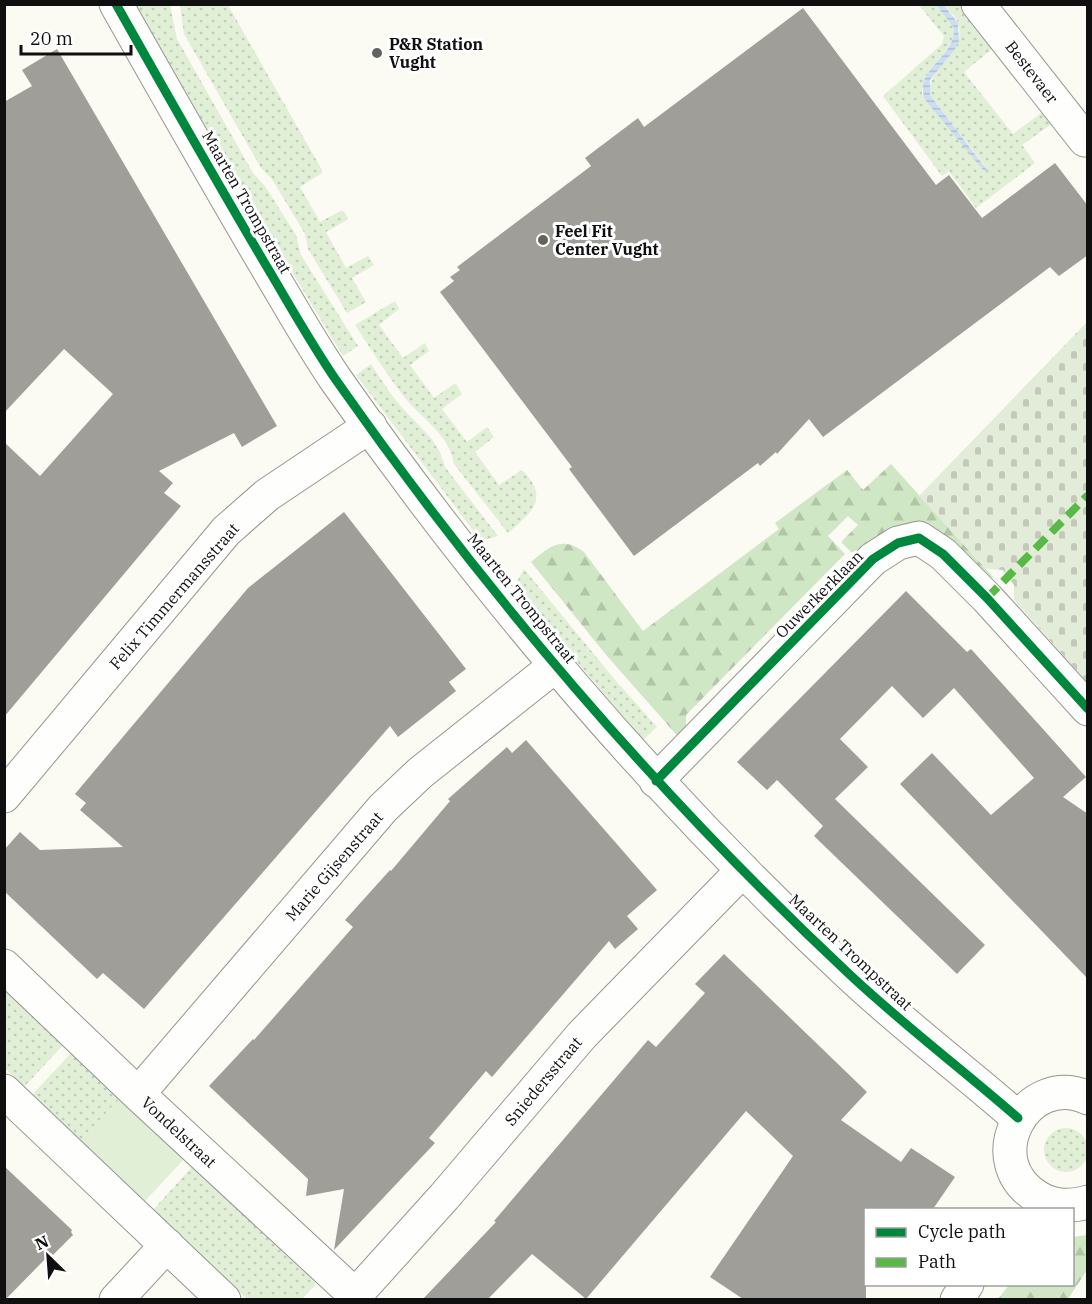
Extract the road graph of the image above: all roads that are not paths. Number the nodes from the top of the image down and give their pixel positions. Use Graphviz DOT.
graph roads {
  1 [pos="116,4"];
  2 [pos="978,4"];
  3 [pos="1085,140"];
  4 [pos="370,426"];
  5 [pos="556,665"];
  6 [pos="1088,709"];
  7 [pos="656,780"];
  8 [pos="4,796"];
  9 [pos="743,870"];
  10 [pos="4,966"];
  11 [pos="4,1091"];
  12 [pos="138,1094"];
  13 [pos="1088,1098"];
  14 [pos="1018,1118"];
  15 [pos="1025,1202"];
  16 [pos="1088,1202"];
  17 [pos="167,1245"];
  18 [pos="966,1286"];
  19 [pos="353,1297"];
  20 [pos="116,1299"];
  21 [pos="224,1299"];
  22 [pos="957,1299"];
  1 -- 4 [label="street, Maarten Trompstraat"];
  2 -- 3 [label="street, Bestevaer"];
  4 -- 5 [label="street, Maarten Trompstraat"];
  4 -- 8 [label="street, Felix Timmermansstraat"];
  5 -- 7 [label="street, Maarten Trompstraat"];
  5 -- 12 [label="street, Marie Gijsenstraat"];
  6 -- 7 [label="street, Ouwerkerklaan"];
  7 -- 9 [label="street, Maarten Trompstraat"];
  9 -- 14 [label="street, Maarten Trompstraat"];
  9 -- 19 [label="street, Sniedersstraat"];
  10 -- 12 [label="street, Vondelstraat"];
  11 -- 17 [label="street"];
  12 -- 19 [label="street, Vondelstraat"];
  13 -- 14 [label="street"];
  14 -- 15 [label="street"];
  15 -- 16 [label="street"];
  17 -- 20 [label="street"];
  17 -- 21 [label="street"];
  18 -- 22 [label="street"];
}
